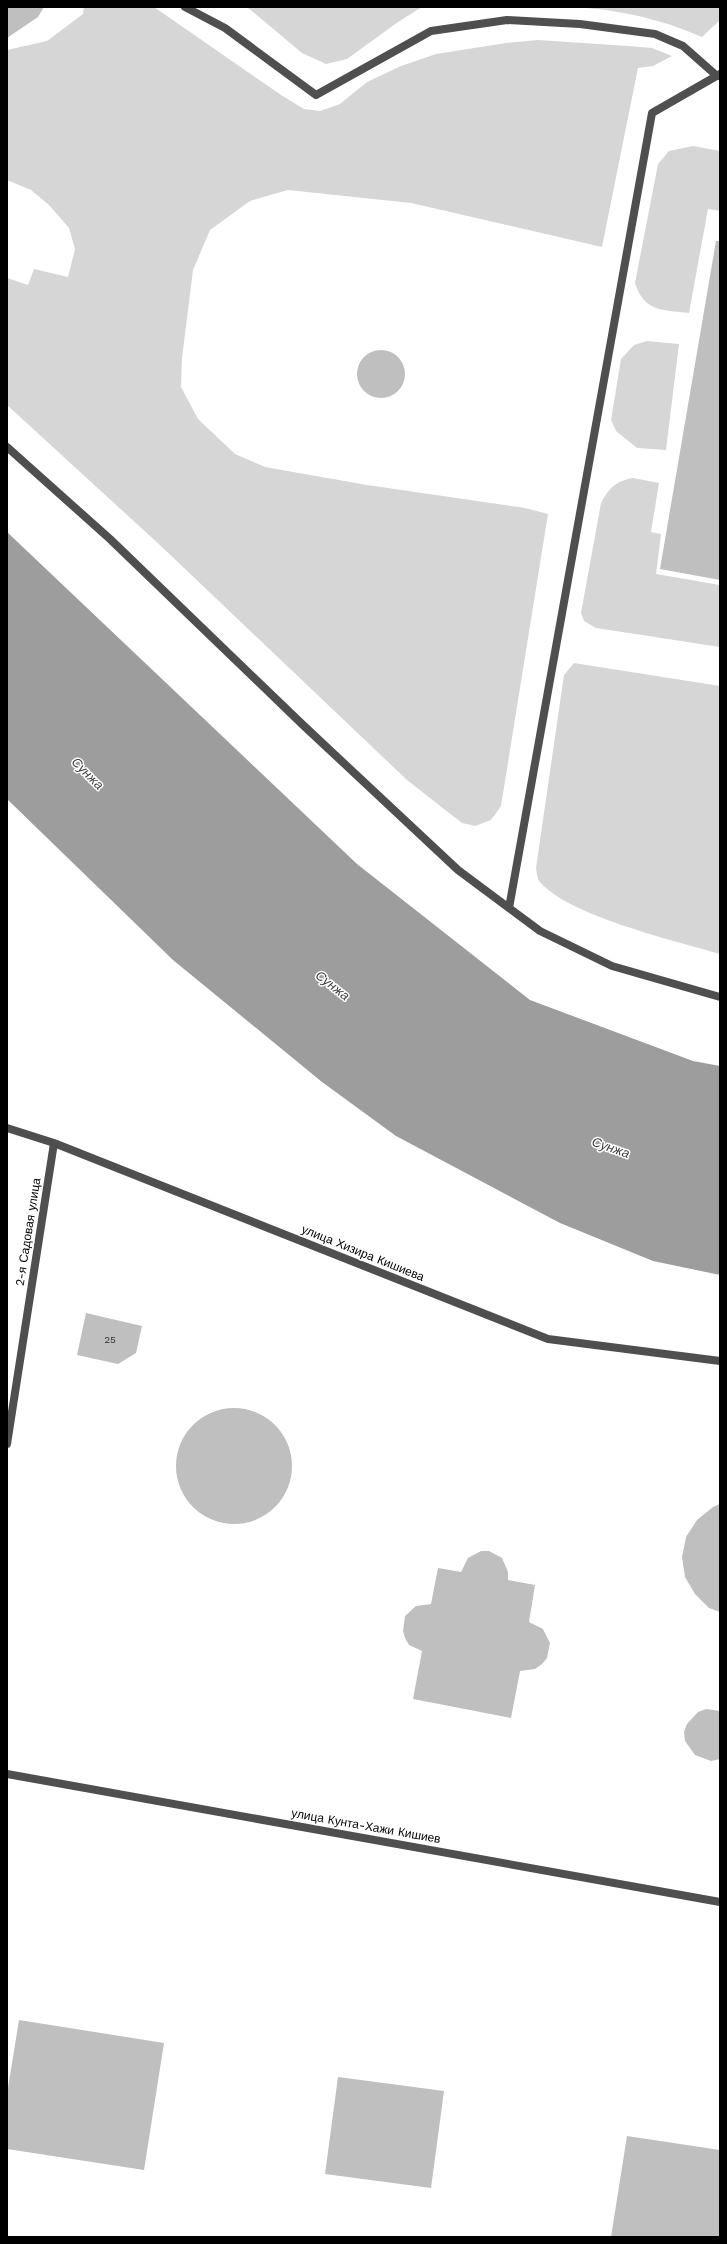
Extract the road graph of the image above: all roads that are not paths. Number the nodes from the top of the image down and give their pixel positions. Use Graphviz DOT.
graph roads {
  1 [pos="185,7"];
  2 [pos="718,75"];
  3 [pos="7,447"];
  4 [pos="509,908"];
  5 [pos="720,997"];
  6 [pos="7,1128"];
  7 [pos="54,1143"];
  8 [pos="720,1361"];
  9 [pos="7,1444"];
  10 [pos="7,1774"];
  11 [pos="720,1902"];
  1 -- 2 [label="street"];
  2 -- 4 [label="street"];
  3 -- 4 [label="street"];
  4 -- 5 [label="street"];
  6 -- 7 [label="street, улица Хизира Кишиева"];
  7 -- 8 [label="street, улица Хизира Кишиева"];
  7 -- 9 [label="street, 2-я Садовая улица"];
  10 -- 11 [label="street, улица Кунта-Хажи Кишиев"];
}
